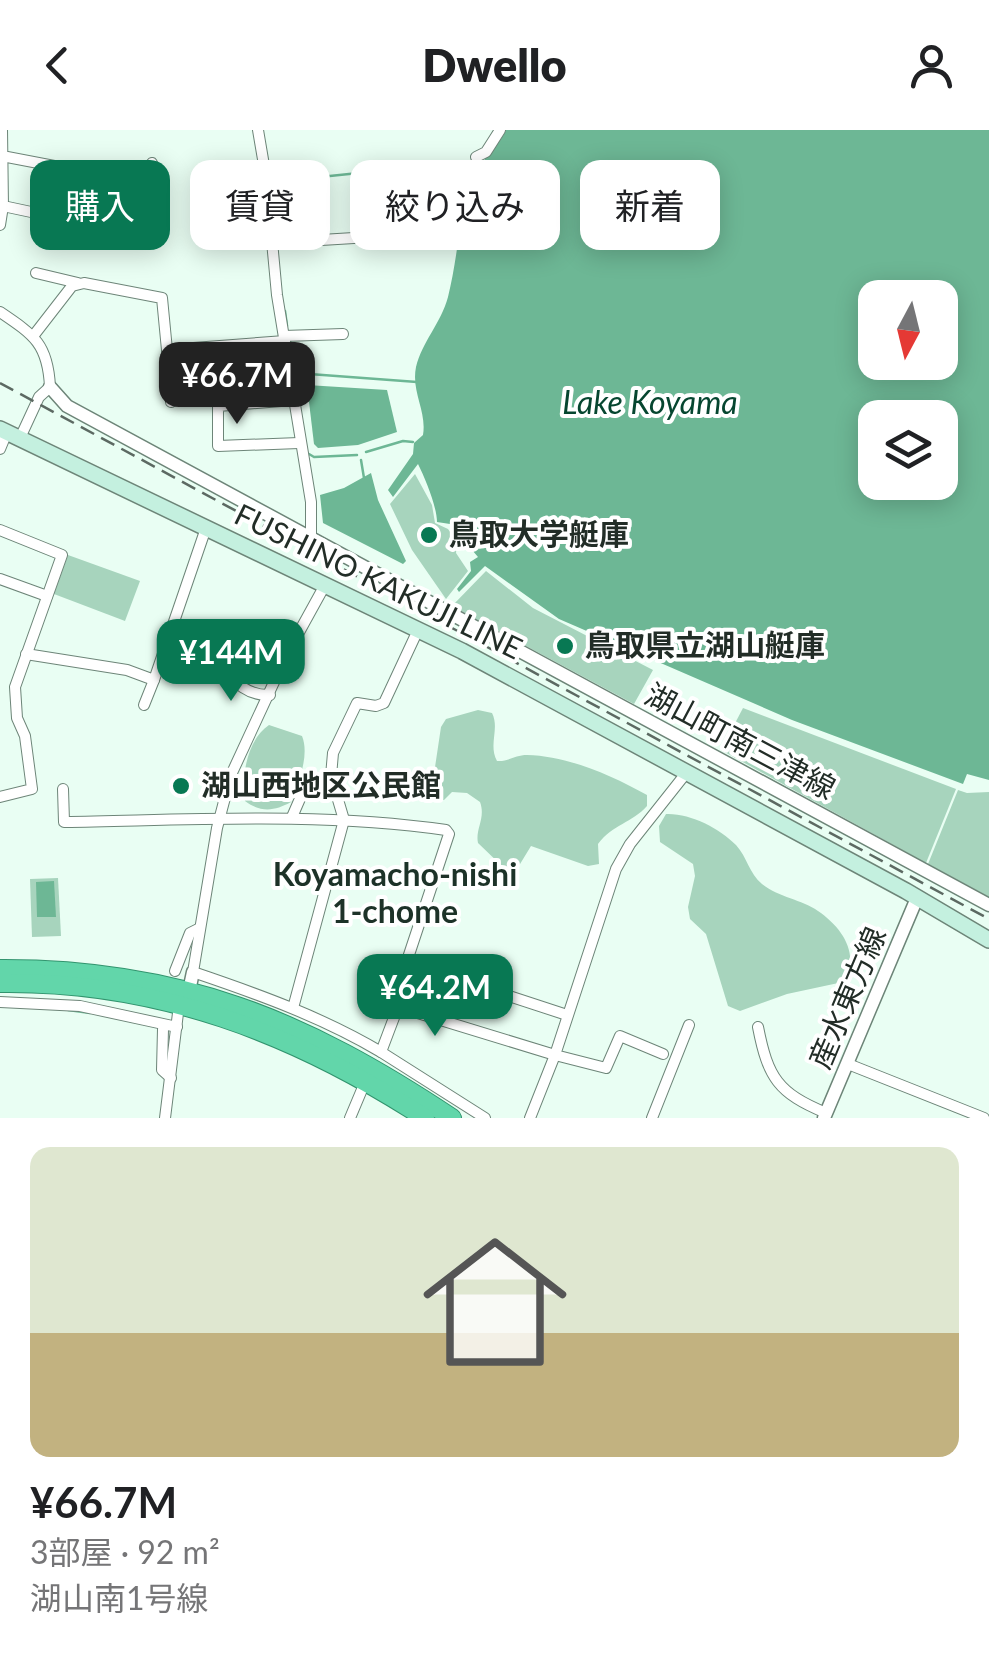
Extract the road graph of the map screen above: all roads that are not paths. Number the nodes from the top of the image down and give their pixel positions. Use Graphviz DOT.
graph roads {
  1 [pos="2,130"];
  2 [pos="258,130"];
  3 [pos="500,130"];
  4 [pos="2,156"];
  5 [pos="476,157"];
  6 [pos="262,160"];
  7 [pos="30,161"];
  8 [pos="3,206"];
  9 [pos="30,212"];
  10 [pos="0,225"];
  11 [pos="273,250"];
  12 [pos="36,273"];
  13 [pos="78,283"];
  14 [pos="0,312"];
  15 [pos="343,334"];
  16 [pos="34,335"];
  17 [pos="284,339"];
  18 [pos="167,350"];
  19 [pos="50,387"];
  20 [pos="293,400"];
  21 [pos="171,402"];
  22 [pos="9,433"];
  23 [pos="299,442"];
  24 [pos="0,449"];
  25 [pos="206,528"];
  26 [pos="0,530"];
  27 [pos="311,536"];
  28 [pos="0,579"];
  29 [pos="325,585"];
  30 [pos="48,596"];
  31 [pos="418,630"];
  32 [pos="26,654"];
  33 [pos="216,661"];
  34 [pos="154,680"];
  35 [pos="14,687"];
  36 [pos="0,690"];
  37 [pos="270,695"];
  38 [pos="144,704"];
  39 [pos="687,772"];
  40 [pos="62,788"];
  41 [pos="302,794"];
  42 [pos="0,797"];
  43 [pos="292,817"];
  44 [pos="220,820"];
  45 [pos="344,820"];
  46 [pos="917,898"];
  47 [pos="989,906"];
  48 [pos="198,929"];
  49 [pos="989,940"];
  50 [pos="0,969"];
  51 [pos="175,971"];
  52 [pos="0,983"];
  53 [pos="187,988"];
  54 [pos="509,996"];
  55 [pos="0,1002"];
  56 [pos="293,1008"];
  57 [pos="397,1011"];
  58 [pos="567,1016"];
  59 [pos="689,1025"];
  60 [pos="177,1027"];
  61 [pos="758,1028"];
  62 [pos="163,1029"];
  63 [pos="381,1052"];
  64 [pos="663,1054"];
  65 [pos="555,1055"];
  66 [pos="848,1064"];
  67 [pos="171,1078"];
  68 [pos="366,1080"];
  69 [pos="826,1116"];
  70 [pos="166,1118"];
  71 [pos="350,1118"];
  72 [pos="425,1118"];
  73 [pos="452,1118"];
  74 [pos="484,1118"];
  75 [pos="530,1118"];
  76 [pos="652,1118"];
  77 [pos="984,1118"];
  1 -- 4 [label="street"];
  2 -- 6 [label="street"];
  3 -- 5 [label="street"];
  4 -- 7 [label="street"];
  4 -- 8 [label="street"];
  8 -- 9 [label="street"];
  8 -- 10 [label="street"];
  11 -- 17 [label="street"];
  12 -- 13 [label="street"];
  13 -- 16 [label="street"];
  13 -- 18 [label="street"];
  14 -- 16 [label="street"];
  15 -- 17 [label="street"];
  16 -- 19 [label="street"];
  17 -- 18 [label="street"];
  17 -- 20 [label="street"];
  18 -- 21 [label="street"];
  19 -- 22 [label="street"];
  19 -- 27 [label="street, 湖山町南三津線"];
  20 -- 23 [label="street"];
  20 -- 23 [label="street"];
  22 -- 24 [label="street"];
  22 -- 25 [label="main road, FUSHINO KAKUJI LINE"];
  23 -- 27 [label="street"];
  25 -- 29 [label="main road, FUSHINO KAKUJI LINE"];
  25 -- 34 [label="street"];
  26 -- 30 [label="street"];
  27 -- 47 [label="street, 湖山町南三津線"];
  28 -- 30 [label="street"];
  29 -- 31 [label="main road, FUSHINO KAKUJI LINE"];
  29 -- 37 [label="street"];
  30 -- 32 [label="street"];
  31 -- 39 [label="main road, FUSHINO KAKUJI LINE"];
  31 -- 45 [label="street"];
  32 -- 34 [label="street"];
  32 -- 35 [label="street"];
  33 -- 37 [label="street"];
  34 -- 38 [label="street"];
  35 -- 36 [label="street"];
  35 -- 42 [label="street"];
  37 -- 44 [label="street"];
  39 -- 46 [label="main road, FUSHINO KAKUJI LINE"];
  39 -- 58 [label="street"];
  40 -- 44 [label="street"];
  41 -- 43 [label="street"];
  43 -- 44 [label="street"];
  43 -- 45 [label="street"];
  44 -- 48 [label="street"];
  45 -- 56 [label="street"];
  45 -- 57 [label="street"];
  46 -- 49 [label="main road, FUSHINO KAKUJI LINE"];
  46 -- 66 [label="street, 産水東方線"];
  48 -- 51 [label="street"];
  48 -- 53 [label="street"];
  50 -- 53 [label="highway"];
  52 -- 53 [label="highway"];
  53 -- 56 [label="street"];
  53 -- 60 [label="street"];
  53 -- 68 [label="highway"];
  53 -- 73 [label="highway"];
  54 -- 58 [label="street"];
  55 -- 60 [label="street"];
  56 -- 63 [label="street"];
  57 -- 63 [label="street"];
  57 -- 65 [label="street"];
  58 -- 65 [label="street"];
  59 -- 76 [label="street"];
  60 -- 67 [label="street"];
  61 -- 69 [label="street"];
  62 -- 67 [label="street"];
  63 -- 74 [label="street"];
  64 -- 65 [label="street"];
  65 -- 75 [label="street"];
  66 -- 69 [label="street, 産水東方線"];
  66 -- 77 [label="street"];
  67 -- 70 [label="street"];
  68 -- 71 [label="street"];
  68 -- 72 [label="highway"];
}
